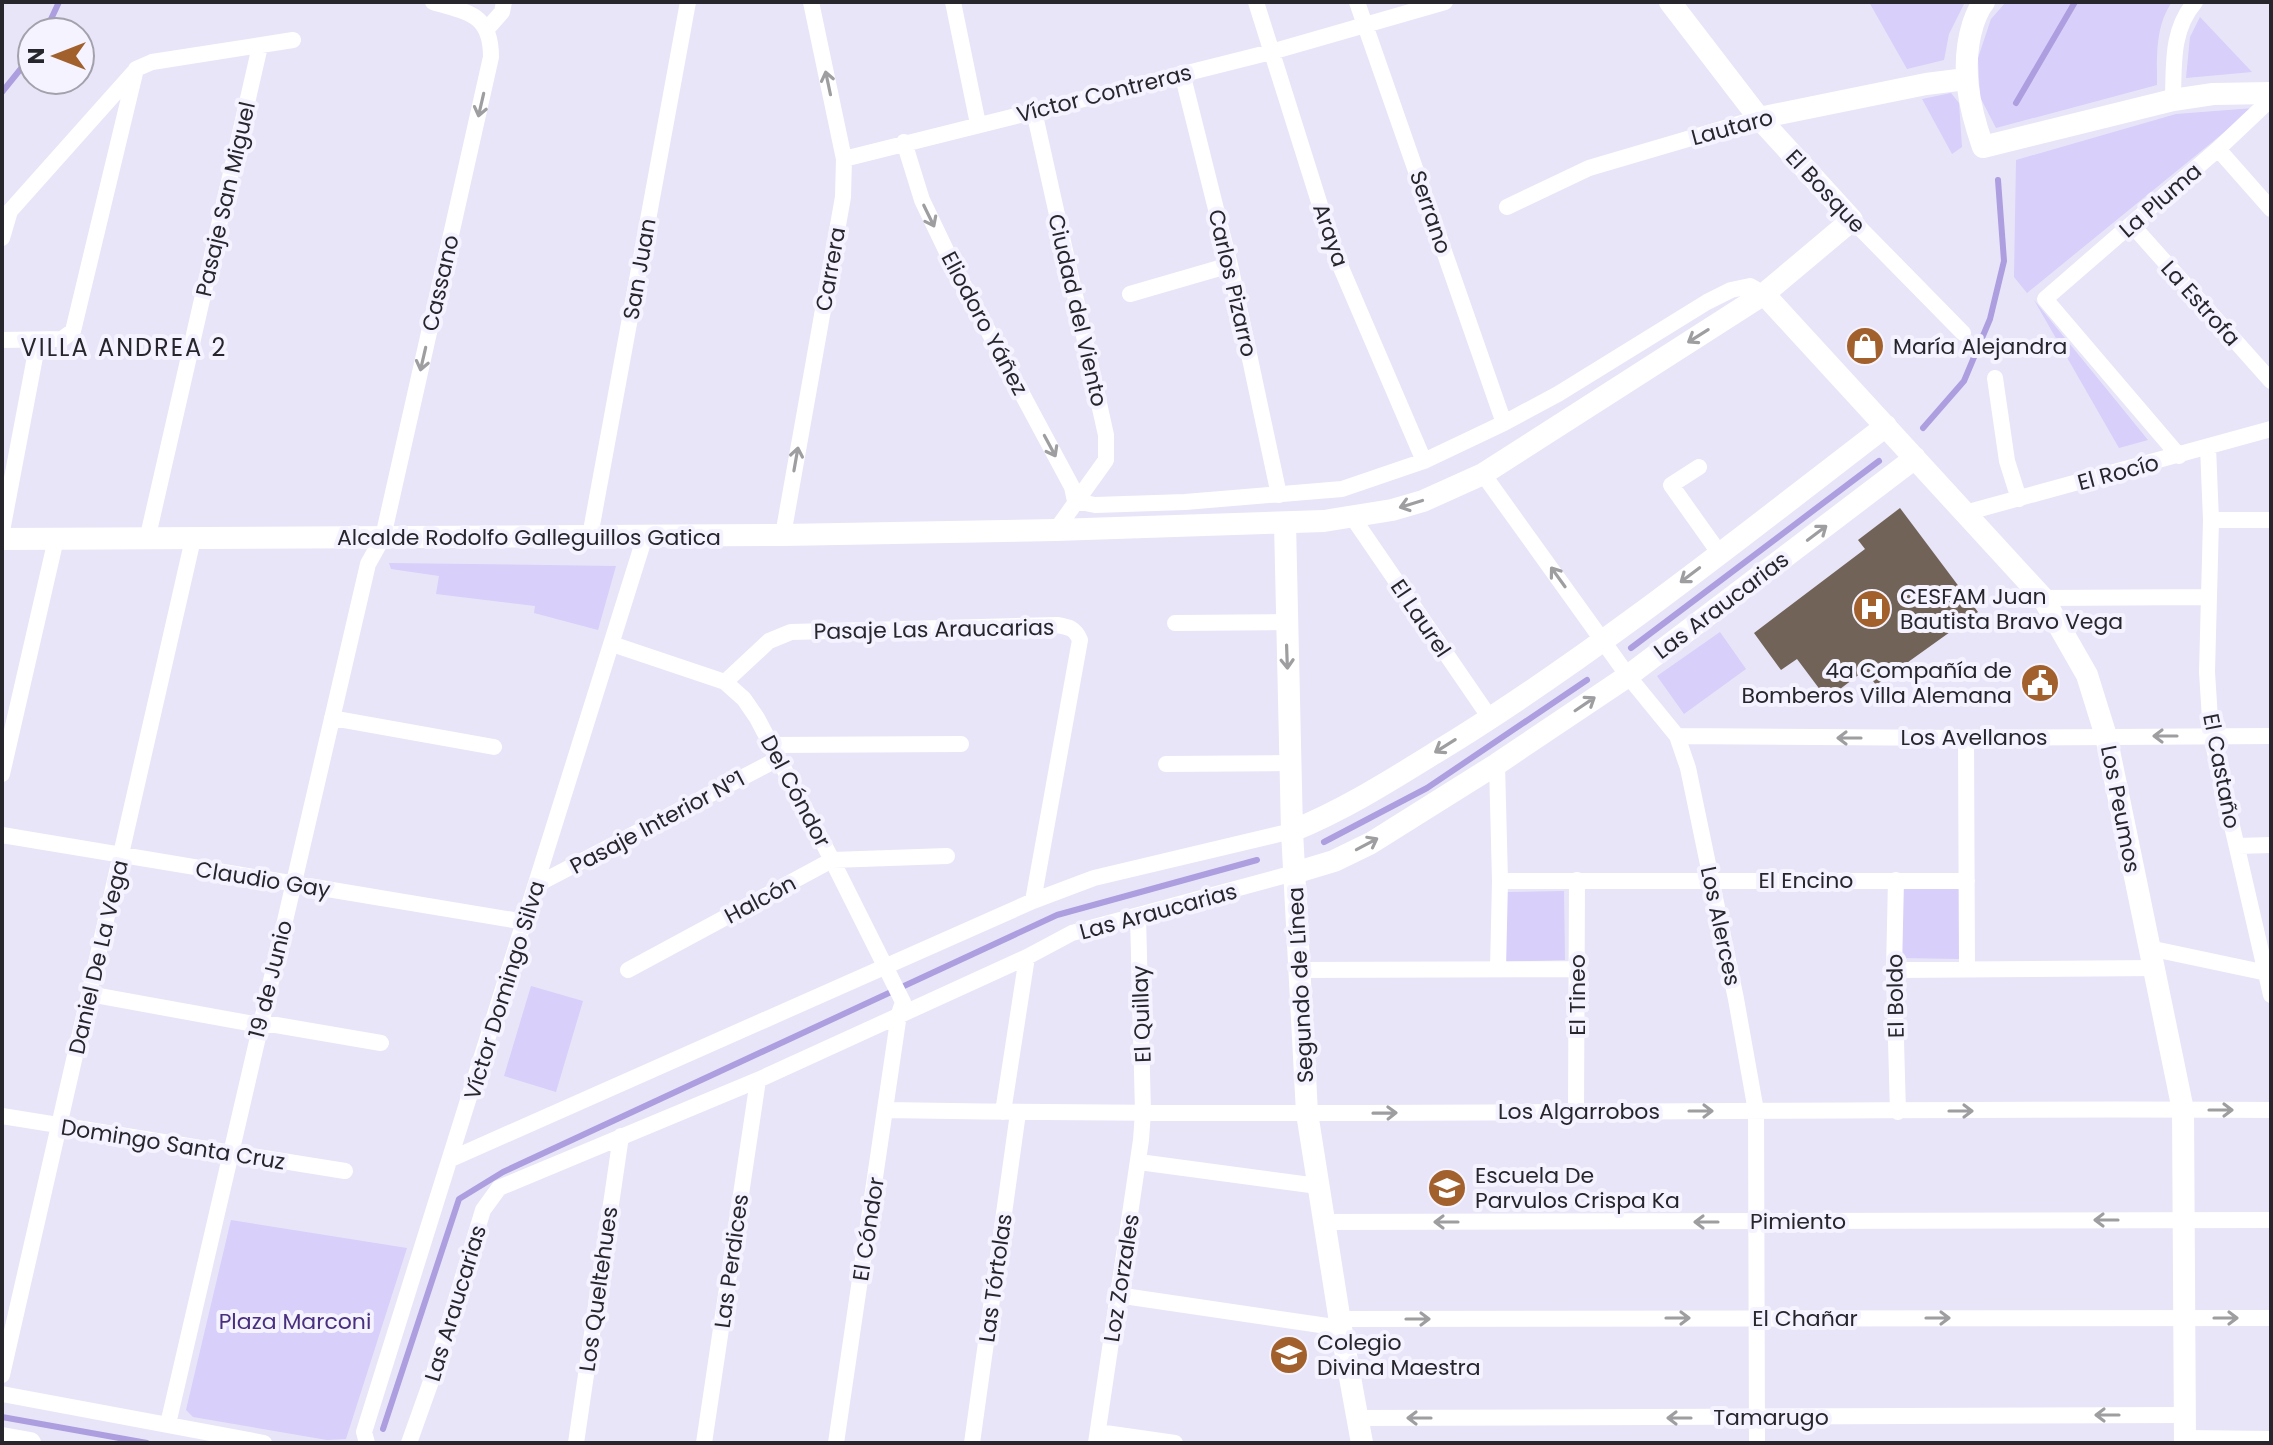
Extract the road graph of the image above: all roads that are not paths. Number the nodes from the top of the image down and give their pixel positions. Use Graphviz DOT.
graph roads {
  1 [pos="433,2"];
  2 [pos="504,2"];
  3 [pos="688,2"];
  4 [pos="811,2"];
  5 [pos="953,2"];
  6 [pos="1256,2"];
  7 [pos="1357,2"];
  8 [pos="1445,2"];
  9 [pos="1670,2"];
  10 [pos="1984,2"];
  11 [pos="2195,2"];
  12 [pos="1365,26"];
  13 [pos="487,29"];
  14 [pos="293,40"];
  15 [pos="260,46"];
  16 [pos="1271,52"];
  17 [pos="136,69"];
  18 [pos="1182,73"];
  19 [pos="1966,79"];
  20 [pos="2271,96"];
  21 [pos="2173,100"];
  22 [pos="1034,111"];
  23 [pos="1759,118"];
  24 [pos="978,124"];
  25 [pos="904,142"];
  26 [pos="2218,149"];
  27 [pos="844,159"];
  28 [pos="1507,207"];
  29 [pos="2271,209"];
  30 [pos="1852,220"];
  31 [pos="2132,225"];
  32 [pos="2,238"];
  33 [pos="1230,265"];
  34 [pos="1130,294"];
  35 [pos="1764,294"];
  36 [pos="1963,333"];
  37 [pos="2,340"];
  38 [pos="38,341"];
  39 [pos="1995,378"];
  40 [pos="2271,381"];
  41 [pos="1504,423"];
  42 [pos="1886,426"];
  43 [pos="2271,429"];
  44 [pos="2208,447"];
  45 [pos="2179,456"];
  46 [pos="1915,458"];
  47 [pos="1424,461"];
  48 [pos="1699,467"];
  49 [pos="1483,474"];
  50 [pos="1279,495"];
  51 [pos="2019,499"];
  52 [pos="1075,501"];
  53 [pos="1965,513"];
  54 [pos="1353,518"];
  55 [pos="2211,520"];
  56 [pos="2271,520"];
  57 [pos="1285,523"];
  58 [pos="1056,530"];
  59 [pos="2,531"];
  60 [pos="783,535"];
  61 [pos="590,536"];
  62 [pos="645,536"];
  63 [pos="383,537"];
  64 [pos="2,539"];
  65 [pos="56,539"];
  66 [pos="193,539"];
  67 [pos="147,540"];
  68 [pos="1720,554"];
  69 [pos="2209,597"];
  70 [pos="2043,598"];
  71 [pos="1286,622"];
  72 [pos="1175,623"];
  73 [pos="1603,641"];
  74 [pos="612,644"];
  75 [pos="1628,676"];
  76 [pos="725,682"];
  77 [pos="332,718"];
  78 [pos="1490,718"];
  79 [pos="2211,735"];
  80 [pos="1677,736"];
  81 [pos="2106,736"];
  82 [pos="2271,736"];
  83 [pos="1966,738"];
  84 [pos="961,744"];
  85 [pos="494,747"];
  86 [pos="774,752"];
  87 [pos="1291,763"];
  88 [pos="1166,764"];
  89 [pos="1497,764"];
  90 [pos="2,774"];
  91 [pos="1292,831"];
  92 [pos="2,835"];
  93 [pos="2271,845"];
  94 [pos="2237,846"];
  95 [pos="121,855"];
  96 [pos="947,856"];
  97 [pos="832,860"];
  98 [pos="1294,873"];
  99 [pos="1577,880"];
  100 [pos="1710,880"];
  101 [pos="1896,880"];
  102 [pos="1500,881"];
  103 [pos="1967,881"];
  104 [pos="294,883"];
  105 [pos="536,885"];
  106 [pos="1033,901"];
  107 [pos="1138,916"];
  108 [pos="525,922"];
  109 [pos="1027,957"];
  110 [pos="2152,958"];
  111 [pos="1498,968"];
  112 [pos="1967,968"];
  113 [pos="1577,969"];
  114 [pos="628,970"];
  115 [pos="1298,970"];
  116 [pos="1894,970"];
  117 [pos="888,971"];
  118 [pos="2267,973"];
  119 [pos="89,994"];
  120 [pos="2271,995"];
  121 [pos="901,1008"];
  122 [pos="259,1025"];
  123 [pos="381,1043"];
  124 [pos="758,1080"];
  125 [pos="887,1110"];
  126 [pos="2183,1110"];
  127 [pos="2271,1110"];
  128 [pos="1576,1111"];
  129 [pos="1756,1111"];
  130 [pos="1011,1112"];
  131 [pos="1143,1112"];
  132 [pos="1898,1112"];
  133 [pos="1307,1113"];
  134 [pos="2,1116"];
  135 [pos="59,1125"];
  136 [pos="621,1136"];
  137 [pos="229,1153"];
  138 [pos="451,1159"];
  139 [pos="1139,1162"];
  140 [pos="345,1171"];
  141 [pos="1318,1186"];
  142 [pos="2184,1220"];
  143 [pos="2271,1220"];
  144 [pos="1325,1222"];
  145 [pos="1756,1222"];
  146 [pos="1117,1295"];
  147 [pos="1758,1318"];
  148 [pos="2184,1318"];
  149 [pos="2271,1318"];
  150 [pos="1340,1323"];
  151 [pos="2,1375"];
  152 [pos="2,1394"];
  153 [pos="2185,1415"];
  154 [pos="1757,1417"];
  155 [pos="1357,1418"];
  156 [pos="168,1424"];
  157 [pos="1097,1437"];
  158 [pos="2,1438"];
  159 [pos="2271,1439"];
  160 [pos="2185,1441"];
  161 [pos="30,1443"];
  162 [pos="264,1443"];
  163 [pos="367,1443"];
  164 [pos="409,1443"];
  165 [pos="576,1443"];
  166 [pos="704,1443"];
  167 [pos="836,1443"];
  168 [pos="972,1443"];
  169 [pos="1175,1443"];
  170 [pos="1362,1443"];
  171 [pos="1757,1443"];
  1 -- 13 [label="street"];
  2 -- 13 [label="street"];
  3 -- 61 [label="street, San Juan"];
  27 -- 4 [label="street, Carrera, one-way"];
  5 -- 24 [label="street"];
  6 -- 16 [label="street, Araya"];
  7 -- 12 [label="street, Serrano"];
  8 -- 12 [label="street, Víctor Contreras"];
  9 -- 23 [label="street, El Bosque"];
  10 -- 19 [label="street"];
  11 -- 21 [label="street"];
  12 -- 16 [label="street, Víctor Contreras"];
  12 -- 41 [label="street, Serrano"];
  13 -- 63 [label="street, Cassano, one-way"];
  14 -- 15 [label="street"];
  15 -- 17 [label="street"];
  15 -- 67 [label="street, Pasaje San Miguel"];
  16 -- 18 [label="street, Víctor Contreras"];
  16 -- 47 [label="street, Araya"];
  17 -- 32 [label="street"];
  17 -- 38 [label="street"];
  18 -- 22 [label="street, Víctor Contreras"];
  18 -- 33 [label="street, Carlos Pizarro"];
  19 -- 21 [label="street"];
  19 -- 23 [label="street, Lautaro"];
  20 -- 21 [label="street"];
  20 -- 26 [label="street, La Pluma"];
  22 -- 24 [label="street, Víctor Contreras"];
  22 -- 52 [label="street, Ciudad del Viento"];
  23 -- 28 [label="street, Lautaro"];
  23 -- 30 [label="street, El Bosque"];
  24 -- 25 [label="street, Víctor Contreras"];
  25 -- 27 [label="street, Víctor Contreras"];
  25 -- 52 [label="street, Eliodoro Yáñez, one-way"];
  26 -- 29 [label="street"];
  26 -- 31 [label="street, La Pluma"];
  60 -- 27 [label="street, Carrera, one-way"];
  30 -- 35 [label="street, Alcalde Rodolfo Galleguillos Gatica"];
  30 -- 36 [label="street, El Bosque"];
  31 -- 40 [label="street, La Estrofa"];
  31 -- 45 [label="street, La Pluma"];
  33 -- 34 [label="street"];
  33 -- 50 [label="street, Carlos Pizarro"];
  35 -- 41 [label="street"];
  35 -- 42 [label="street, Los Peumos"];
  35 -- 49 [label="street, Alcalde Rodolfo Galleguillos Gatica, one-way"];
  37 -- 38 [label="street"];
  38 -- 59 [label="street"];
  39 -- 51 [label="street"];
  41 -- 47 [label="street"];
  42 -- 46 [label="street, Los Peumos"];
  42 -- 68 [label="street, Las Araucarias"];
  43 -- 44 [label="street, El Rocío"];
  44 -- 45 [label="street, El Rocío"];
  44 -- 55 [label="street, El Castaño"];
  45 -- 51 [label="street, El Rocío"];
  46 -- 53 [label="street, Los Peumos"];
  75 -- 46 [label="street, Las Araucarias, one-way"];
  47 -- 50 [label="street"];
  48 -- 68 [label="street"];
  49 -- 54 [label="street, Alcalde Rodolfo Galleguillos Gatica, one-way"];
  73 -- 49 [label="street, Los Alerces, one-way"];
  50 -- 52 [label="street"];
  51 -- 53 [label="street, El Rocío"];
  52 -- 58 [label="street"];
  53 -- 70 [label="street, Los Peumos"];
  54 -- 57 [label="street, Alcalde Rodolfo Galleguillos Gatica"];
  54 -- 78 [label="street, El Laurel"];
  55 -- 56 [label="street"];
  55 -- 69 [label="street, El Castaño"];
  57 -- 58 [label="street, Alcalde Rodolfo Galleguillos Gatica"];
  57 -- 71 [label="street, Segundo de Línea"];
  58 -- 60 [label="street, Alcalde Rodolfo Galleguillos Gatica"];
  60 -- 62 [label="street, Alcalde Rodolfo Galleguillos Gatica"];
  61 -- 62 [label="street, Alcalde Rodolfo Galleguillos Gatica"];
  61 -- 63 [label="street, Alcalde Rodolfo Galleguillos Gatica"];
  62 -- 74 [label="street, Víctor Domingo Silva"];
  63 -- 66 [label="street, Alcalde Rodolfo Galleguillos Gatica"];
  63 -- 77 [label="street, 19 de Junio"];
  64 -- 65 [label="street, Alcalde Rodolfo Galleguillos Gatica"];
  65 -- 67 [label="street, Alcalde Rodolfo Galleguillos Gatica"];
  65 -- 90 [label="street"];
  66 -- 67 [label="street, Alcalde Rodolfo Galleguillos Gatica"];
  66 -- 95 [label="street, Daniel De La Vega"];
  68 -- 73 [label="street, Las Araucarias, one-way"];
  69 -- 70 [label="street"];
  69 -- 79 [label="street, El Castaño"];
  70 -- 81 [label="street, Los Peumos"];
  71 -- 72 [label="street"];
  71 -- 87 [label="street, Segundo de Línea, one-way"];
  73 -- 75 [label="street, Los Alerces"];
  73 -- 78 [label="street, Las Araucarias"];
  74 -- 76 [label="street, Del Cóndor"];
  74 -- 105 [label="street, Víctor Domingo Silva"];
  75 -- 80 [label="street, Los Alerces"];
  89 -- 75 [label="street, Las Araucarias, one-way"];
  76 -- 86 [label="street, Del Cóndor"];
  76 -- 106 [label="street, Pasaje Las Araucarias"];
  77 -- 85 [label="street"];
  77 -- 104 [label="street, 19 de Junio"];
  78 -- 91 [label="street, Las Araucarias, one-way"];
  79 -- 81 [label="street, Los Avellanos, one-way"];
  79 -- 82 [label="street, Los Avellanos"];
  79 -- 94 [label="street, El Castaño"];
  83 -- 80 [label="street, Los Avellanos, one-way"];
  80 -- 100 [label="street, Los Alerces"];
  81 -- 83 [label="street, Los Avellanos"];
  81 -- 110 [label="street, Los Peumos"];
  83 -- 103 [label="street"];
  84 -- 86 [label="street"];
  86 -- 97 [label="street, Del Cóndor"];
  86 -- 105 [label="street, Pasaje Interior Nº1"];
  87 -- 88 [label="street"];
  87 -- 91 [label="street, Segundo de Línea"];
  98 -- 89 [label="street, Las Araucarias, one-way"];
  89 -- 102 [label="street"];
  91 -- 98 [label="street, Segundo de Línea"];
  91 -- 106 [label="street, Las Araucarias"];
  92 -- 95 [label="street, Claudio Gay"];
  93 -- 94 [label="street"];
  94 -- 118 [label="street, El Castaño"];
  95 -- 104 [label="street, Claudio Gay"];
  95 -- 119 [label="street, Daniel De La Vega"];
  96 -- 97 [label="street, Halcón"];
  97 -- 114 [label="street, Halcón"];
  97 -- 117 [label="street, Del Cóndor"];
  98 -- 107 [label="street, Las Araucarias"];
  98 -- 115 [label="street, Segundo de Línea"];
  99 -- 100 [label="street, El Encino"];
  99 -- 102 [label="street, El Encino"];
  99 -- 113 [label="street, El Tineo"];
  100 -- 101 [label="street, El Encino"];
  100 -- 129 [label="street, Los Alerces"];
  101 -- 103 [label="street, El Encino"];
  101 -- 116 [label="street, El Boldo"];
  102 -- 111 [label="street"];
  103 -- 112 [label="street"];
  104 -- 108 [label="street, Claudio Gay"];
  104 -- 122 [label="street, 19 de Junio"];
  105 -- 108 [label="street, Víctor Domingo Silva"];
  106 -- 117 [label="street, Las Araucarias"];
  107 -- 109 [label="street, Las Araucarias"];
  107 -- 131 [label="street, El Quillay"];
  108 -- 138 [label="street, Víctor Domingo Silva"];
  109 -- 121 [label="street, Las Araucarias"];
  109 -- 130 [label="street, Las Tórtolas"];
  110 -- 112 [label="street"];
  110 -- 118 [label="street"];
  110 -- 126 [label="street, Los Peumos"];
  111 -- 113 [label="street"];
  111 -- 115 [label="street"];
  112 -- 116 [label="street"];
  113 -- 128 [label="street, El Tineo"];
  115 -- 133 [label="street, Segundo de Línea"];
  116 -- 132 [label="street, El Boldo"];
  117 -- 121 [label="street, Del Cóndor"];
  117 -- 138 [label="street, Las Araucarias"];
  118 -- 120 [label="street, El Castaño"];
  119 -- 122 [label="street"];
  119 -- 135 [label="street, Daniel De La Vega"];
  121 -- 124 [label="street, Las Araucarias"];
  121 -- 125 [label="street, El Cóndor"];
  122 -- 123 [label="street"];
  122 -- 137 [label="street, 19 de Junio"];
  124 -- 136 [label="street, Las Araucarias"];
  124 -- 166 [label="street, Las Perdices"];
  125 -- 130 [label="street, Los Algarrobos"];
  125 -- 167 [label="street, El Cóndor"];
  126 -- 127 [label="street, Los Algarrobos, one-way"];
  132 -- 126 [label="street, Los Algarrobos, one-way"];
  126 -- 142 [label="street, Los Peumos"];
  128 -- 129 [label="street, Los Algarrobos, one-way"];
  133 -- 128 [label="street, Los Algarrobos, one-way"];
  129 -- 132 [label="street, Los Algarrobos"];
  129 -- 145 [label="street, Los Alerces"];
  130 -- 131 [label="street, Los Algarrobos"];
  130 -- 168 [label="street, Las Tórtolas"];
  131 -- 133 [label="street, Los Algarrobos"];
  131 -- 139 [label="street, Loz Zorzales"];
  133 -- 141 [label="street, Segundo de Línea"];
  134 -- 135 [label="street, Domingo Santa Cruz"];
  135 -- 137 [label="street, Domingo Santa Cruz"];
  135 -- 151 [label="street, Daniel De La Vega"];
  136 -- 164 [label="street, Las Araucarias"];
  136 -- 165 [label="street, Los Queltehues"];
  137 -- 140 [label="street, Domingo Santa Cruz"];
  137 -- 156 [label="street, 19 de Junio"];
  138 -- 163 [label="street, Víctor Domingo Silva"];
  139 -- 141 [label="street"];
  139 -- 146 [label="street, Loz Zorzales"];
  141 -- 144 [label="street, Segundo de Línea"];
  142 -- 143 [label="street, Pimiento"];
  142 -- 145 [label="street, Pimiento, one-way"];
  142 -- 148 [label="street, Los Peumos"];
  145 -- 144 [label="street, Pimiento, one-way"];
  144 -- 150 [label="street, Segundo de Línea"];
  145 -- 147 [label="street, Los Alerces"];
  146 -- 150 [label="street, El Chañar"];
  146 -- 157 [label="street, Loz Zorzales"];
  147 -- 148 [label="street, El Chañar, one-way"];
  150 -- 147 [label="street, El Chañar, one-way"];
  147 -- 154 [label="street, Los Alerces"];
  148 -- 149 [label="street, El Chañar, one-way"];
  148 -- 153 [label="street, Los Peumos"];
  150 -- 155 [label="street, Segundo de Línea"];
  152 -- 156 [label="street"];
  153 -- 154 [label="street, Tamarugo, one-way"];
  153 -- 160 [label="street, Los Peumos"];
  154 -- 155 [label="street, Tamarugo, one-way"];
  154 -- 171 [label="street, Los Alerces"];
  155 -- 170 [label="street, Segundo de Línea"];
  156 -- 162 [label="street"];
  157 -- 169 [label="street"];
  158 -- 161 [label="street"];
  159 -- 160 [label="street"];
}
